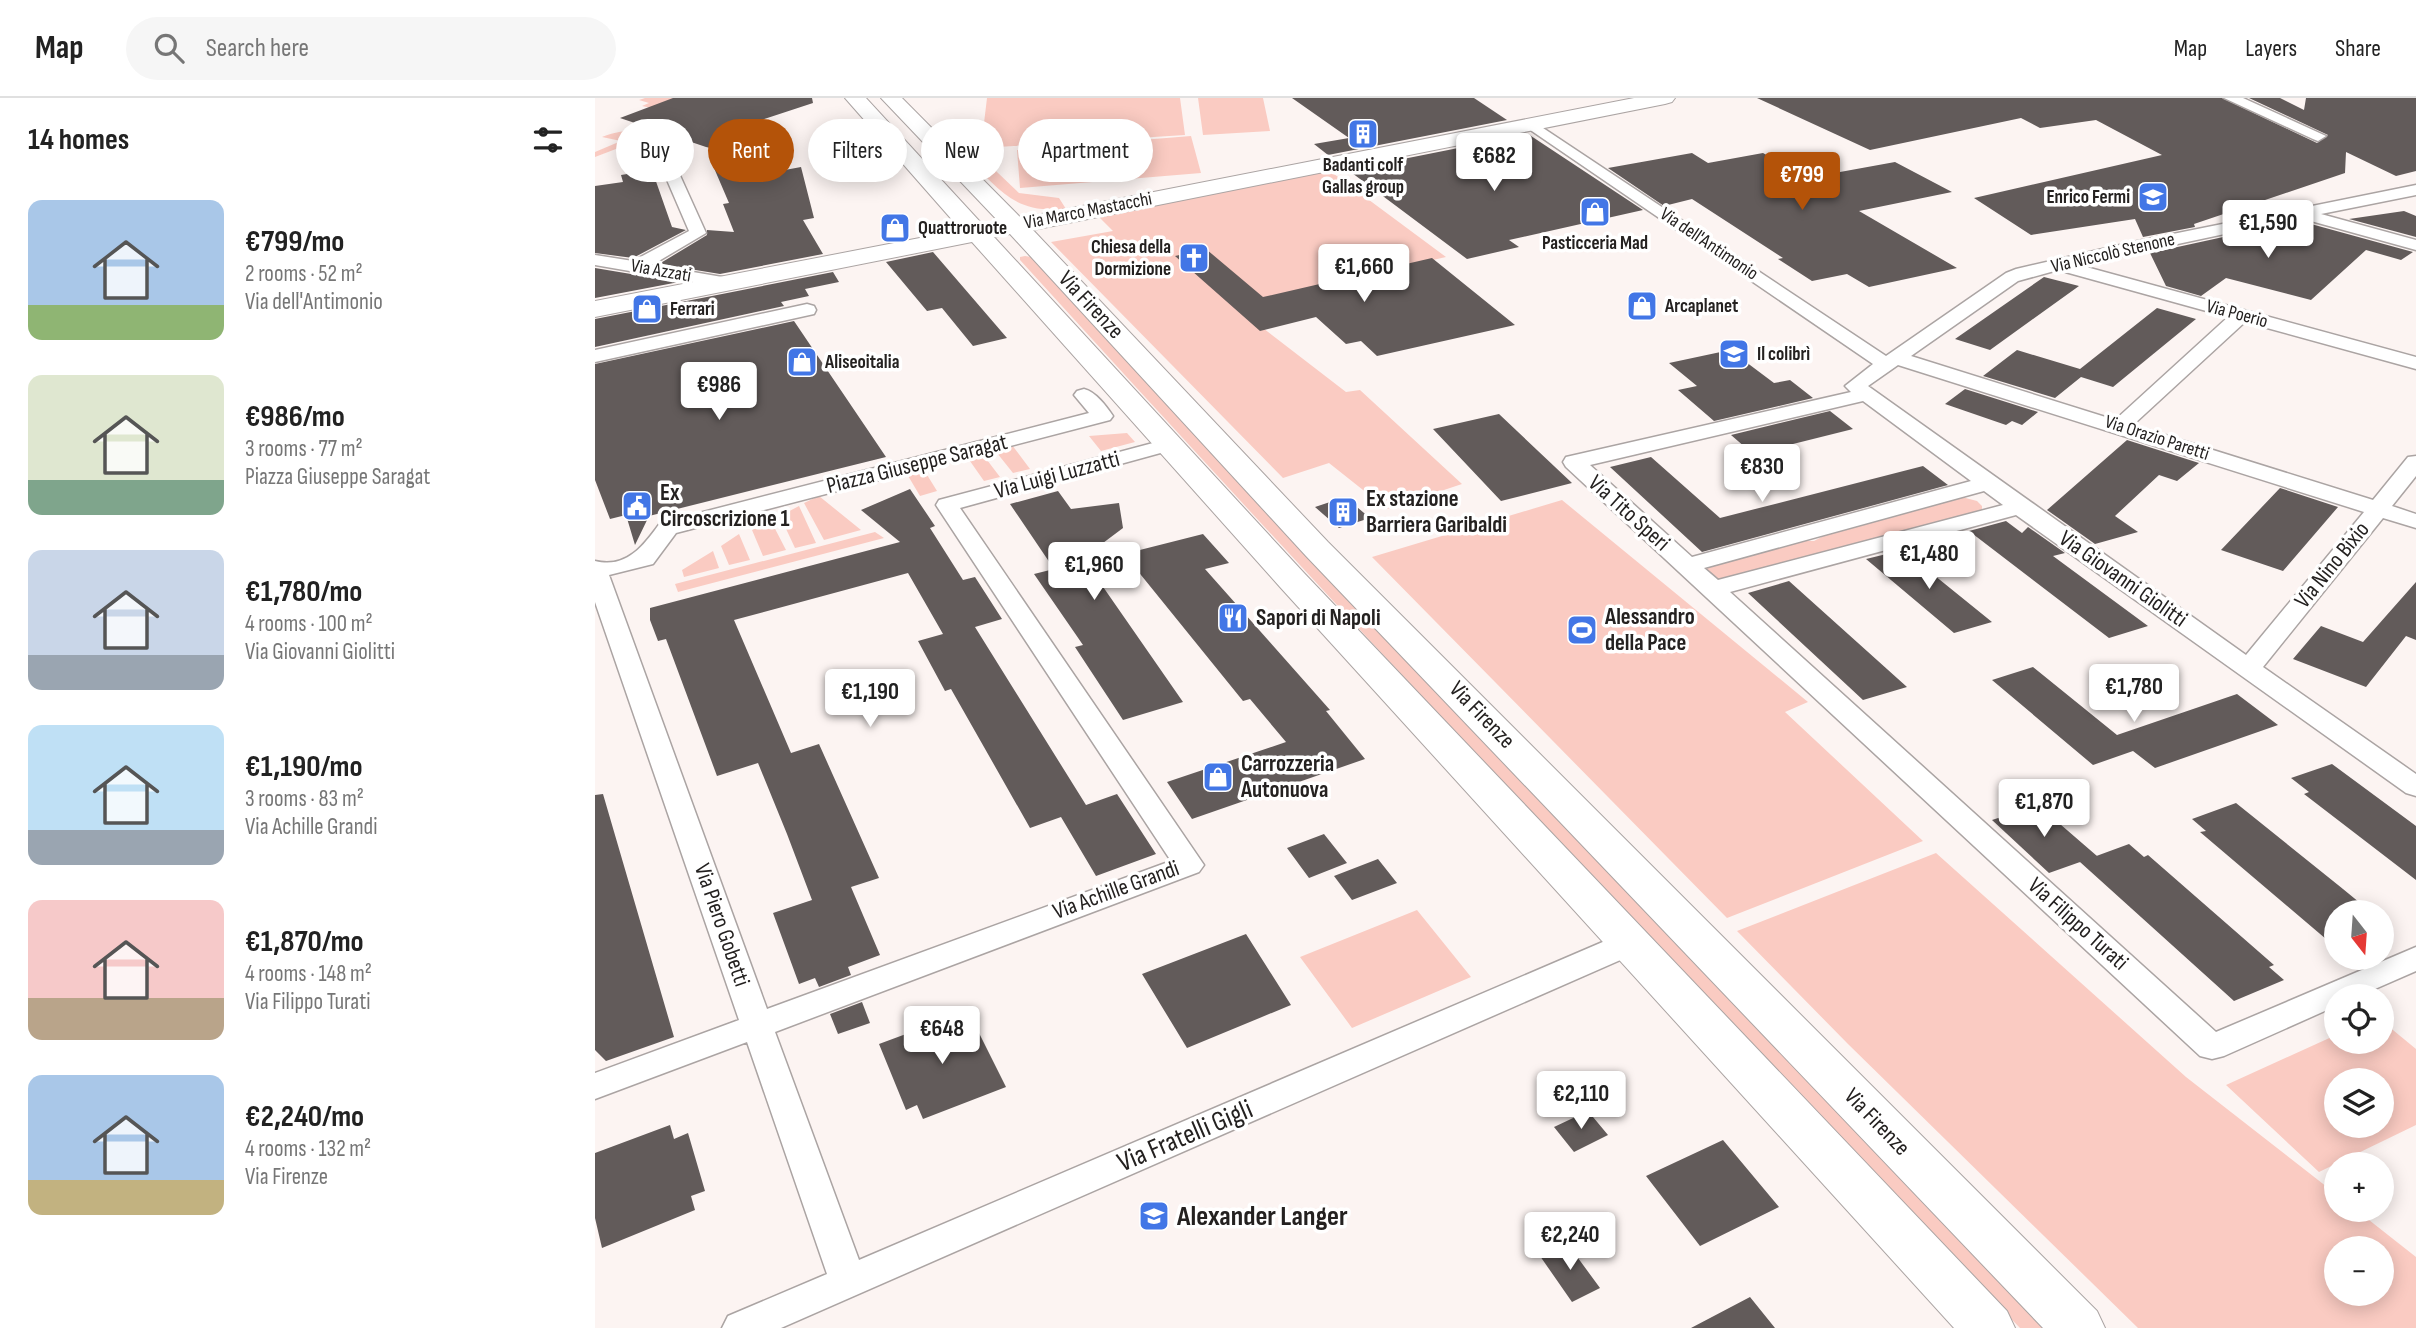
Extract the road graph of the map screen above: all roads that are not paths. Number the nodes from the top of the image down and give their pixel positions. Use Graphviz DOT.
graph roads {
  1 [pos="855,98"];
  2 [pos="891,98"];
  3 [pos="1664,98"];
  4 [pos="2231,98"];
  5 [pos="1531,124"];
  6 [pos="2318,136"];
  7 [pos="675,182"];
  8 [pos="2416,190"];
  9 [pos="2299,213"];
  10 [pos="1016,226"];
  11 [pos="978,233"];
  12 [pos="2416,245"];
  13 [pos="595,260"];
  14 [pos="2059,265"];
  15 [pos="635,267"];
  16 [pos="728,283"];
  17 [pos="595,309"];
  18 [pos="807,310"];
  19 [pos="2241,315"];
  20 [pos="595,356"];
  21 [pos="1891,361"];
  22 [pos="2416,363"];
  23 [pos="1084,395"];
  24 [pos="1865,395"];
  25 [pos="2120,426"];
  26 [pos="1168,445"];
  27 [pos="2416,462"];
  28 [pos="1988,483"];
  29 [pos="947,505"];
  30 [pos="2020,507"];
  31 [pos="2377,509"];
  32 [pos="2416,521"];
  33 [pos="1687,566"];
  34 [pos="595,570"];
  35 [pos="1713,589"];
  36 [pos="2249,668"];
  37 [pos="2416,788"];
  38 [pos="1630,943"];
  39 [pos="2416,958"];
  40 [pos="757,1024"];
  41 [pos="2212,1046"];
  42 [pos="595,1086"];
  43 [pos="848,1282"];
  44 [pos="741,1328"];
  45 [pos="1988,1328"];
  46 [pos="2078,1328"];
  1 -- 11 [label="main road, Via Firenze"];
  2 -- 10 [label="main road, Via Firenze"];
  3 -- 5 [label="main road, Via Marco Mastacchi"];
  4 -- 6 [label="street"];
  5 -- 10 [label="main road, Via Marco Mastacchi"];
  5 -- 21 [label="street, Via dell'Antimonio"];
  7 -- 15 [label="street"];
  8 -- 9 [label="street, Via Niccolò Stenone"];
  9 -- 12 [label="street"];
  9 -- 14 [label="street, Via Niccolò Stenone"];
  10 -- 11 [label="main road, Via Marco Mastacchi"];
  10 -- 46 [label="main road, Via Firenze"];
  11 -- 16 [label="main road, Via Marco Mastacchi"];
  11 -- 26 [label="main road, Via Firenze"];
  13 -- 15 [label="street, Via Azzati"];
  14 -- 19 [label="street, Via Poerio"];
  14 -- 21 [label="street, Via Niccolò Stenone"];
  15 -- 16 [label="street, Via Azzati"];
  16 -- 17 [label="main road, Via Marco Mastacchi"];
  18 -- 20 [label="street"];
  19 -- 22 [label="street, Via Poerio"];
  19 -- 25 [label="street"];
  21 -- 24 [label="street, Via Niccolò Stenone"];
  21 -- 25 [label="street, Via Orazio Paretti"];
  23 -- 34 [label="street, Piazza Giuseppe Saragat"];
  24 -- 28 [label="street, Via Giovanni Giolitti"];
  24 -- 33 [label="street, Via Tito Speri"];
  25 -- 31 [label="street, Via Orazio Paretti"];
  26 -- 29 [label="street, Via Luigi Luzzatti"];
  26 -- 38 [label="main road, Via Firenze"];
  27 -- 31 [label="street, Via Nino Bixio"];
  28 -- 30 [label="street, Via Giovanni Giolitti"];
  28 -- 33 [label="street"];
  29 -- 40 [label="street, Via Achille Grandi"];
  30 -- 35 [label="street"];
  30 -- 36 [label="street, Via Giovanni Giolitti"];
  31 -- 32 [label="street, Via Orazio Paretti"];
  31 -- 36 [label="street, Via Nino Bixio"];
  33 -- 35 [label="street, Via Filippo Turati"];
  34 -- 40 [label="street, Via Piero Gobetti"];
  35 -- 41 [label="street, Via Filippo Turati"];
  36 -- 37 [label="street, Via Giovanni Giolitti"];
  38 -- 43 [label="street, Via Fratelli Gigli"];
  38 -- 45 [label="main road, Via Firenze"];
  39 -- 41 [label="street, Via Filippo Turati"];
  40 -- 42 [label="street"];
  40 -- 43 [label="street, Via Piero Gobetti"];
  43 -- 44 [label="street, Via Fratelli Gigli"];
}
